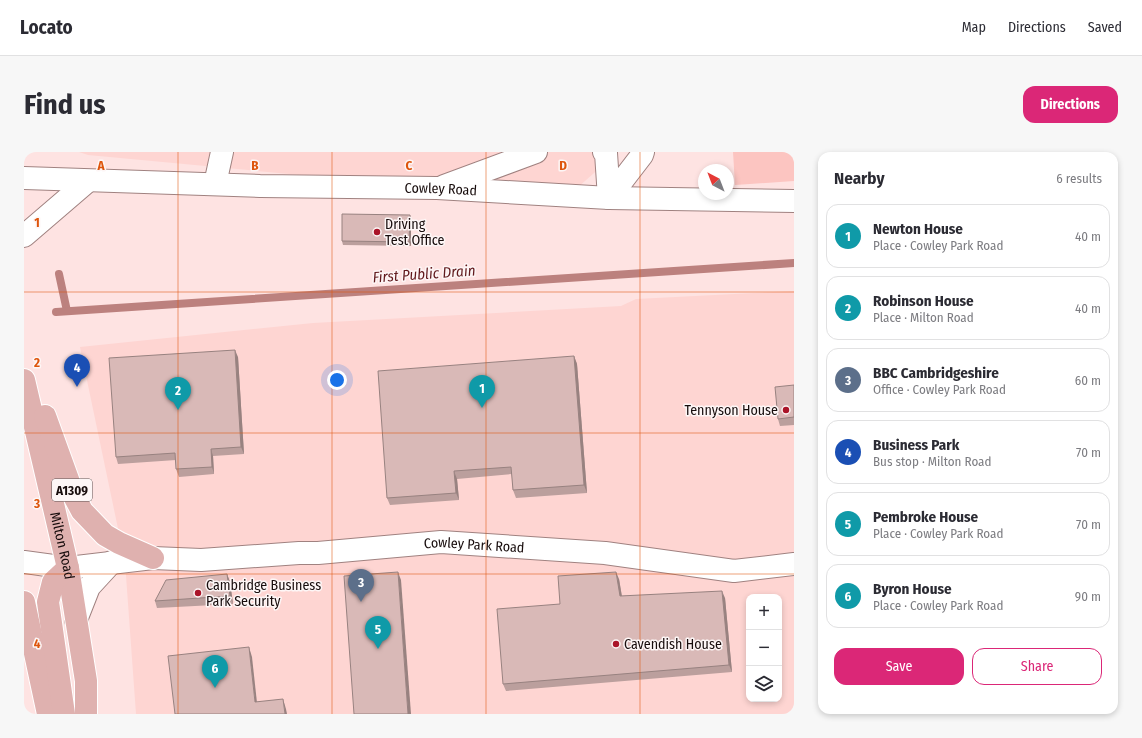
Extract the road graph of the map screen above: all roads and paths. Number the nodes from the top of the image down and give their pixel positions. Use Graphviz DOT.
graph roads {
  1 [pos="222,152"];
  2 [pos="536,152"];
  3 [pos="604,152"];
  4 [pos="643,152"];
  5 [pos="30,179"];
  6 [pos="88,181"];
  7 [pos="215,184"];
  8 [pos="437,188"];
  9 [pos="609,198"];
  10 [pos="794,201"];
  11 [pos="24,236"];
  12 [pos="26,385"];
  13 [pos="153,558"];
  14 [pos="24,562"];
  15 [pos="112,562"];
  16 [pos="794,564"];
  17 [pos="68,568"];
  18 [pos="24,602"];
  19 [pos="76,620"];
  20 [pos="48,714"];
  21 [pos="64,714"];
  22 [pos="86,714"];
  1 -- 7 [label="street"];
  2 -- 8 [label="street"];
  3 -- 9 [label="street"];
  4 -- 9 [label="street"];
  5 -- 6 [label="street, Cowley Road"];
  6 -- 7 [label="street, Cowley Road"];
  6 -- 11 [label="street"];
  7 -- 8 [label="street, Cowley Road"];
  8 -- 9 [label="street, Cowley Road"];
  9 -- 10 [label="street, Cowley Road"];
  12 -- 13 [label="main road, A1309"];
  12 -- 17 [label="main road, Milton Road / A1309"];
  13 -- 15 [label="street, Cowley Park Road"];
  13 -- 16 [label="street, Cowley Park Road"];
  14 -- 17 [label="street, Cowley Park Road"];
  15 -- 17 [label="street, Cowley Park Road"];
  15 -- 19 [label="street"];
  17 -- 19 [label="main road, Milton Road / A1309"];
  17 -- 21 [label="main road"];
  18 -- 20 [label="main road"];
  19 -- 22 [label="main road, Milton Road / A1309"];
}
